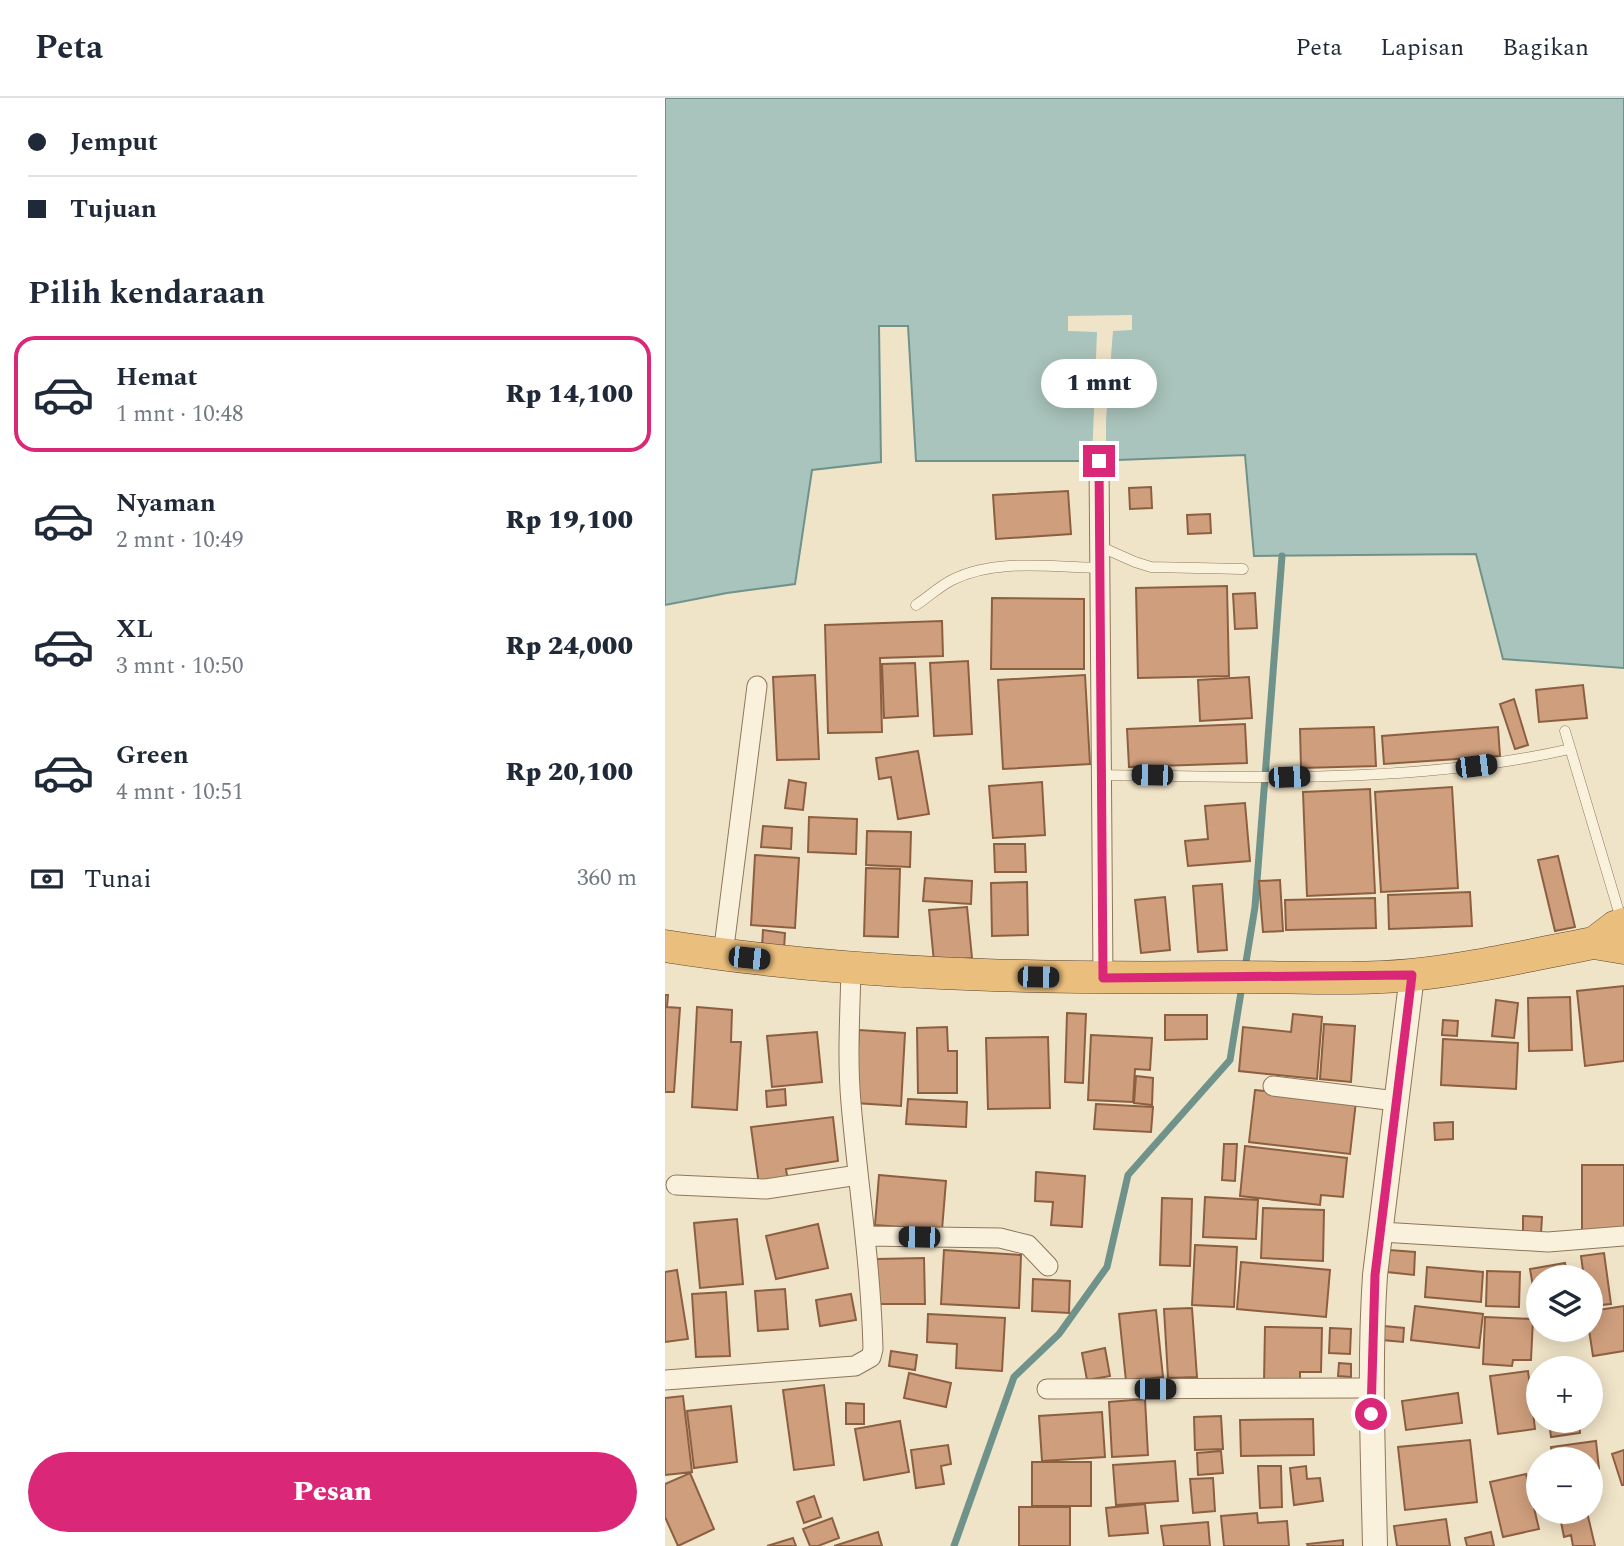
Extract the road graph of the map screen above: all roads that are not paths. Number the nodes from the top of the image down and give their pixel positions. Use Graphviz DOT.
graph roads {
  1 [pos="1099,461"];
  2 [pos="1099,546"];
  3 [pos="1099,568"];
  4 [pos="1243,569"];
  5 [pos="916,605"];
  6 [pos="757,685"];
  7 [pos="1565,731"];
  8 [pos="1570,749"];
  9 [pos="1103,775"];
  10 [pos="1618,934"];
  11 [pos="665,946"];
  12 [pos="723,955"];
  13 [pos="851,969"];
  14 [pos="1412,975"];
  15 [pos="1103,978"];
  16 [pos="1273,1086"];
  17 [pos="1396,1101"];
  18 [pos="858,1175"];
  19 [pos="676,1185"];
  20 [pos="1381,1232"];
  21 [pos="865,1236"];
  22 [pos="1624,1237"];
  23 [pos="1048,1266"];
  24 [pos="665,1380"];
  25 [pos="1371,1388"];
  26 [pos="1047,1389"];
  27 [pos="1375,1546"];
  1 -- 2 [label="street"];
  2 -- 3 [label="street"];
  2 -- 4 [label="lane"];
  3 -- 5 [label="lane"];
  3 -- 9 [label="street"];
  6 -- 12 [label="street"];
  7 -- 8 [label="lane"];
  8 -- 9 [label="lane"];
  8 -- 10 [label="lane"];
  9 -- 15 [label="street"];
  10 -- 14 [label="highway"];
  11 -- 12 [label="highway"];
  12 -- 13 [label="highway"];
  13 -- 15 [label="highway"];
  13 -- 18 [label="street"];
  14 -- 15 [label="highway"];
  14 -- 17 [label="street"];
  16 -- 17 [label="street"];
  17 -- 20 [label="street"];
  18 -- 19 [label="street"];
  18 -- 21 [label="street"];
  20 -- 22 [label="street"];
  20 -- 25 [label="street"];
  21 -- 23 [label="street"];
  21 -- 24 [label="street"];
  25 -- 26 [label="street"];
  25 -- 27 [label="street"];
}
